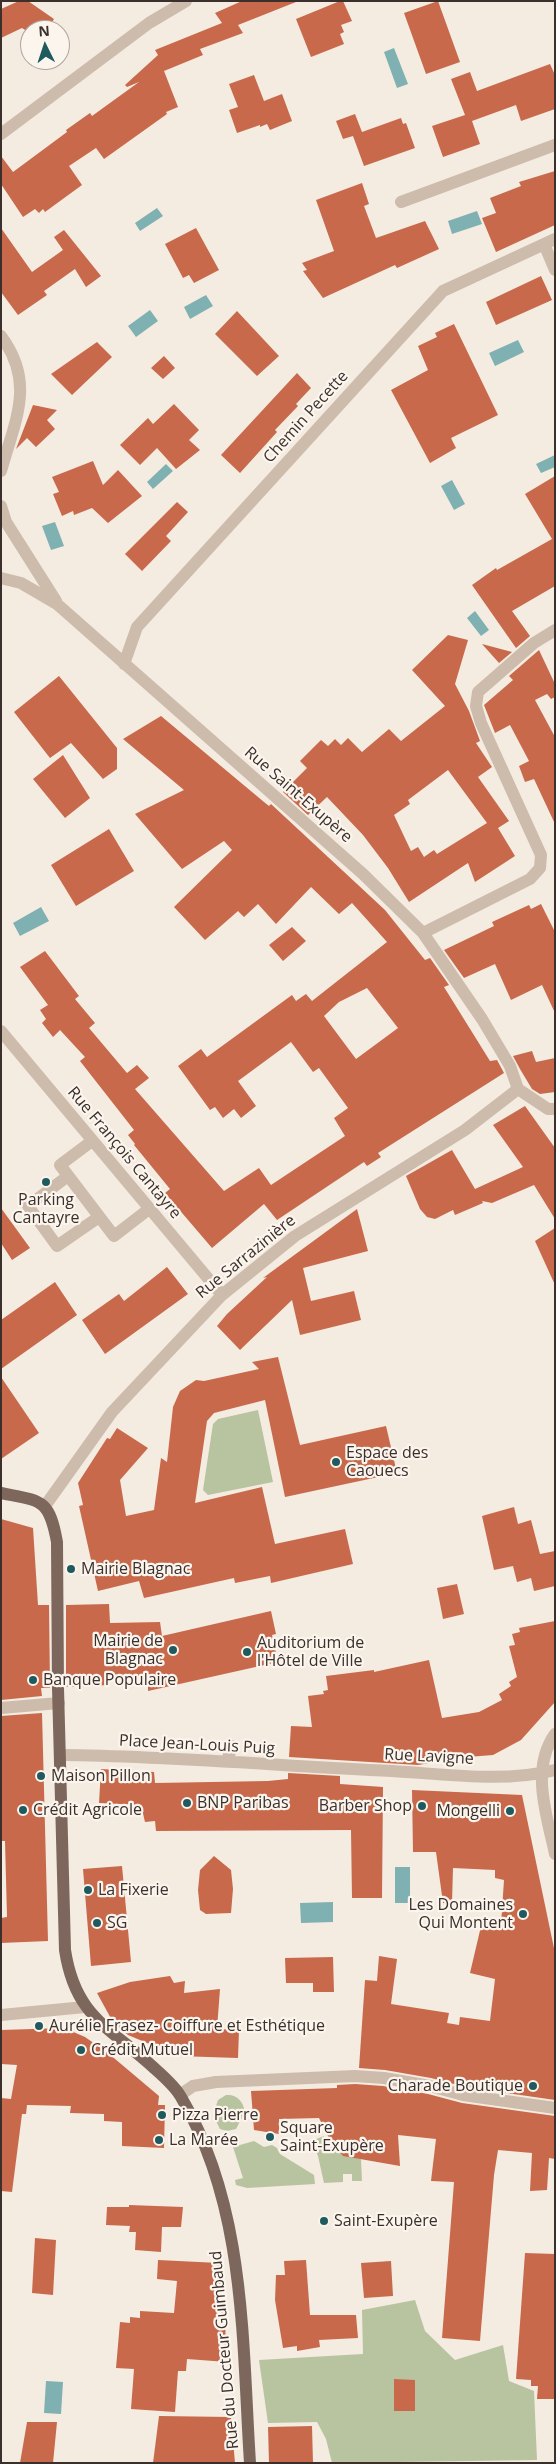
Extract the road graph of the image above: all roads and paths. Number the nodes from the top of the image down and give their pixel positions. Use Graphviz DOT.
graph roads {
  1 [pos="186,1"];
  2 [pos="1,134"];
  3 [pos="555,145"];
  4 [pos="401,202"];
  5 [pos="549,241"];
  6 [pos="555,270"];
  7 [pos="1,336"];
  8 [pos="1,471"];
  9 [pos="1,506"];
  10 [pos="1,578"];
  11 [pos="57,604"];
  12 [pos="555,630"];
  13 [pos="124,664"];
  14 [pos="423,933"];
  15 [pos="1,1031"];
  16 [pos="518,1089"];
  17 [pos="553,1113"];
  18 [pos="92,1141"];
  19 [pos="68,1176"];
  20 [pos="149,1210"];
  21 [pos="99,1217"];
  22 [pos="222,1295"];
  23 [pos="1,1493"];
  24 [pos="45,1506"];
  25 [pos="59,1703"];
  26 [pos="1,1708"];
  27 [pos="555,1734"];
  28 [pos="232,1746"];
  29 [pos="61,1756"];
  30 [pos="227,1762"];
  31 [pos="315,1768"];
  32 [pos="555,1770"];
  33 [pos="542,1773"];
  34 [pos="555,1854"];
  35 [pos="85,2007"];
  36 [pos="1,2015"];
  37 [pos="180,2095"];
  38 [pos="555,2108"];
  39 [pos="250,2463"];
  1 -- 2 [label="street"];
  3 -- 4 [label="street"];
  5 -- 6 [label="street"];
  5 -- 13 [label="street, Chemin Pecette"];
  7 -- 8 [label="street"];
  9 -- 11 [label="street"];
  10 -- 11 [label="street, Rue Saint-Exupère"];
  11 -- 13 [label="street, Rue Saint-Exupère"];
  12 -- 14 [label="street"];
  13 -- 14 [label="street, Rue Saint-Exupère"];
  14 -- 16 [label="street, Rue Saint-Exupère"];
  15 -- 18 [label="street, Rue François Cantayre"];
  16 -- 17 [label="street"];
  16 -- 22 [label="street, Rue Sarrazinière"];
  18 -- 19 [label="street"];
  18 -- 20 [label="street, Rue François Cantayre"];
  19 -- 21 [label="street"];
  19 -- 21 [label="street"];
  20 -- 21 [label="street"];
  20 -- 22 [label="street, Rue François Cantayre"];
  22 -- 24 [label="street, Rue Sarrazinière"];
  23 -- 24 [label="main road"];
  24 -- 25 [label="main road, Rue du Docteur Guimbaud"];
  25 -- 26 [label="street"];
  25 -- 29 [label="main road, Rue du Docteur Guimbaud"];
  27 -- 33 [label="street"];
  28 -- 30 [label="street"];
  29 -- 30 [label="street, Place Jean-Louis Puig"];
  29 -- 35 [label="main road, Rue du Docteur Guimbaud"];
  30 -- 31 [label="street, Place Jean-Louis Puig"];
  31 -- 33 [label="street, Rue Lavigne"];
  32 -- 33 [label="street, Rue Lavigne"];
  33 -- 34 [label="street"];
  35 -- 36 [label="street"];
  35 -- 37 [label="main road, Rue du Docteur Guimbaud"];
  37 -- 38 [label="street"];
  37 -- 39 [label="main road, Rue du Docteur Guimbaud"];
}
